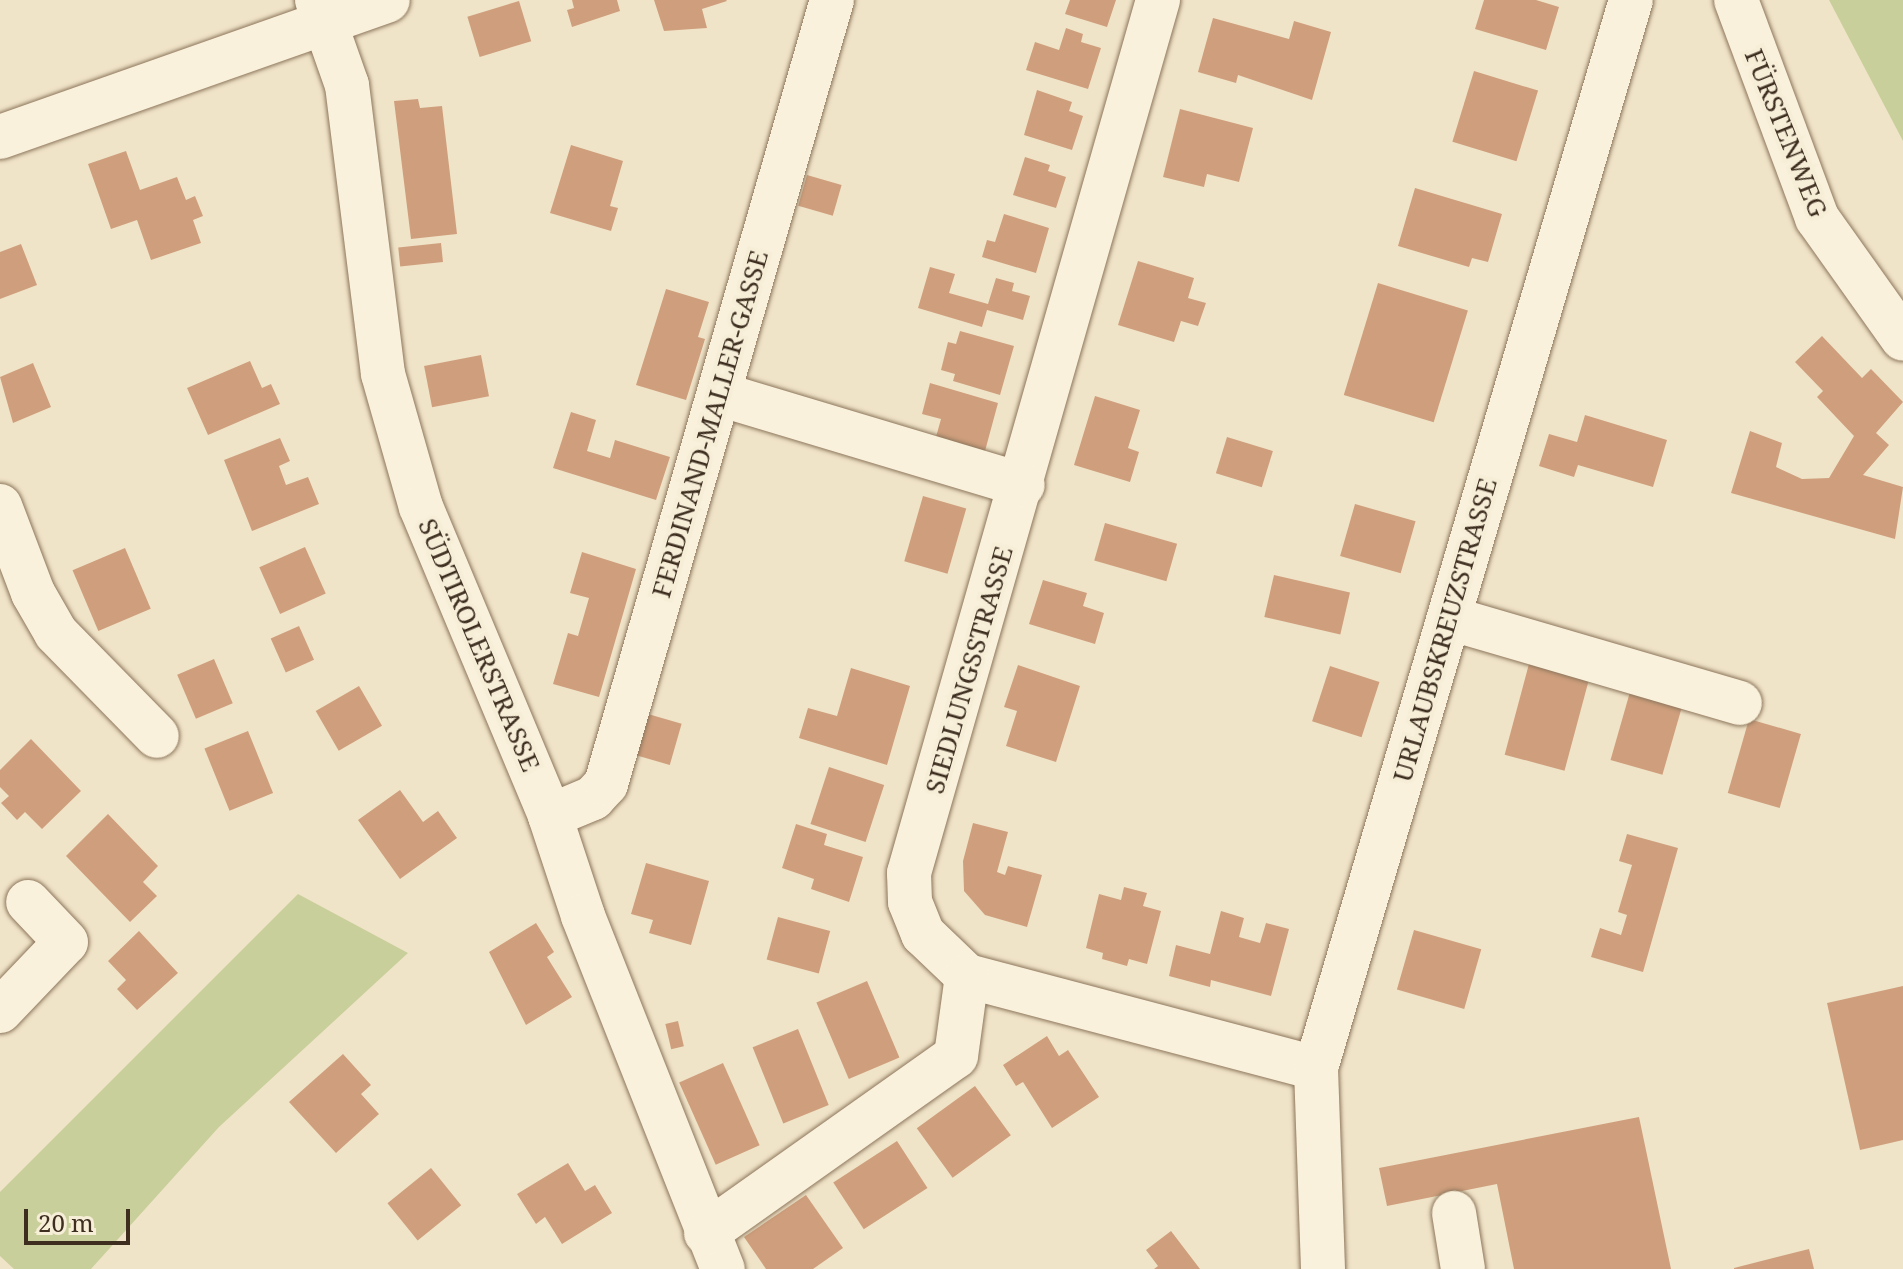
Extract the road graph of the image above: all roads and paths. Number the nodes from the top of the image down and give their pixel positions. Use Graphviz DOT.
graph roads {
  1 [pos="388,0"];
  2 [pos="832,0"];
  3 [pos="1158,0"];
  4 [pos="1631,0"];
  5 [pos="1736,0"];
  6 [pos="321,10"];
  7 [pos="0,137"];
  8 [pos="1903,339"];
  9 [pos="719,394"];
  10 [pos="1023,485"];
  11 [pos="0,506"];
  12 [pos="16,599"];
  13 [pos="1449,618"];
  14 [pos="1740,703"];
  15 [pos="157,736"];
  16 [pos="550,816"];
  17 [pos="28,902"];
  18 [pos="967,976"];
  19 [pos="0,1011"];
  20 [pos="1316,1068"];
  21 [pos="1454,1213"];
  22 [pos="714,1251"];
  23 [pos="1323,1269"];
  24 [pos="1463,1269"];
  1 -- 6 [label="street"];
  2 -- 9 [label="street, FERDINAND-MALLER-GASSE"];
  3 -- 10 [label="street, SIEDLUNGSSTRASSE"];
  4 -- 13 [label="street, URLAUBSKREUZSTRASSE"];
  5 -- 8 [label="street, FÜRSTENWEG"];
  6 -- 7 [label="street"];
  6 -- 16 [label="street, SÜDTIROLERSTRASSE"];
  9 -- 10 [label="street"];
  9 -- 16 [label="street, FERDINAND-MALLER-GASSE"];
  10 -- 18 [label="street, SIEDLUNGSSTRASSE"];
  11 -- 12 [label="street"];
  12 -- 15 [label="street"];
  13 -- 14 [label="street"];
  13 -- 20 [label="street, URLAUBSKREUZSTRASSE"];
  16 -- 22 [label="street, SÜDTIROLERSTRASSE"];
  17 -- 19 [label="street"];
  18 -- 20 [label="street, SIEDLUNGSSTRASSE"];
  18 -- 22 [label="street"];
  20 -- 23 [label="street, URLAUBSKREUZSTRASSE"];
  21 -- 24 [label="street"];
}
